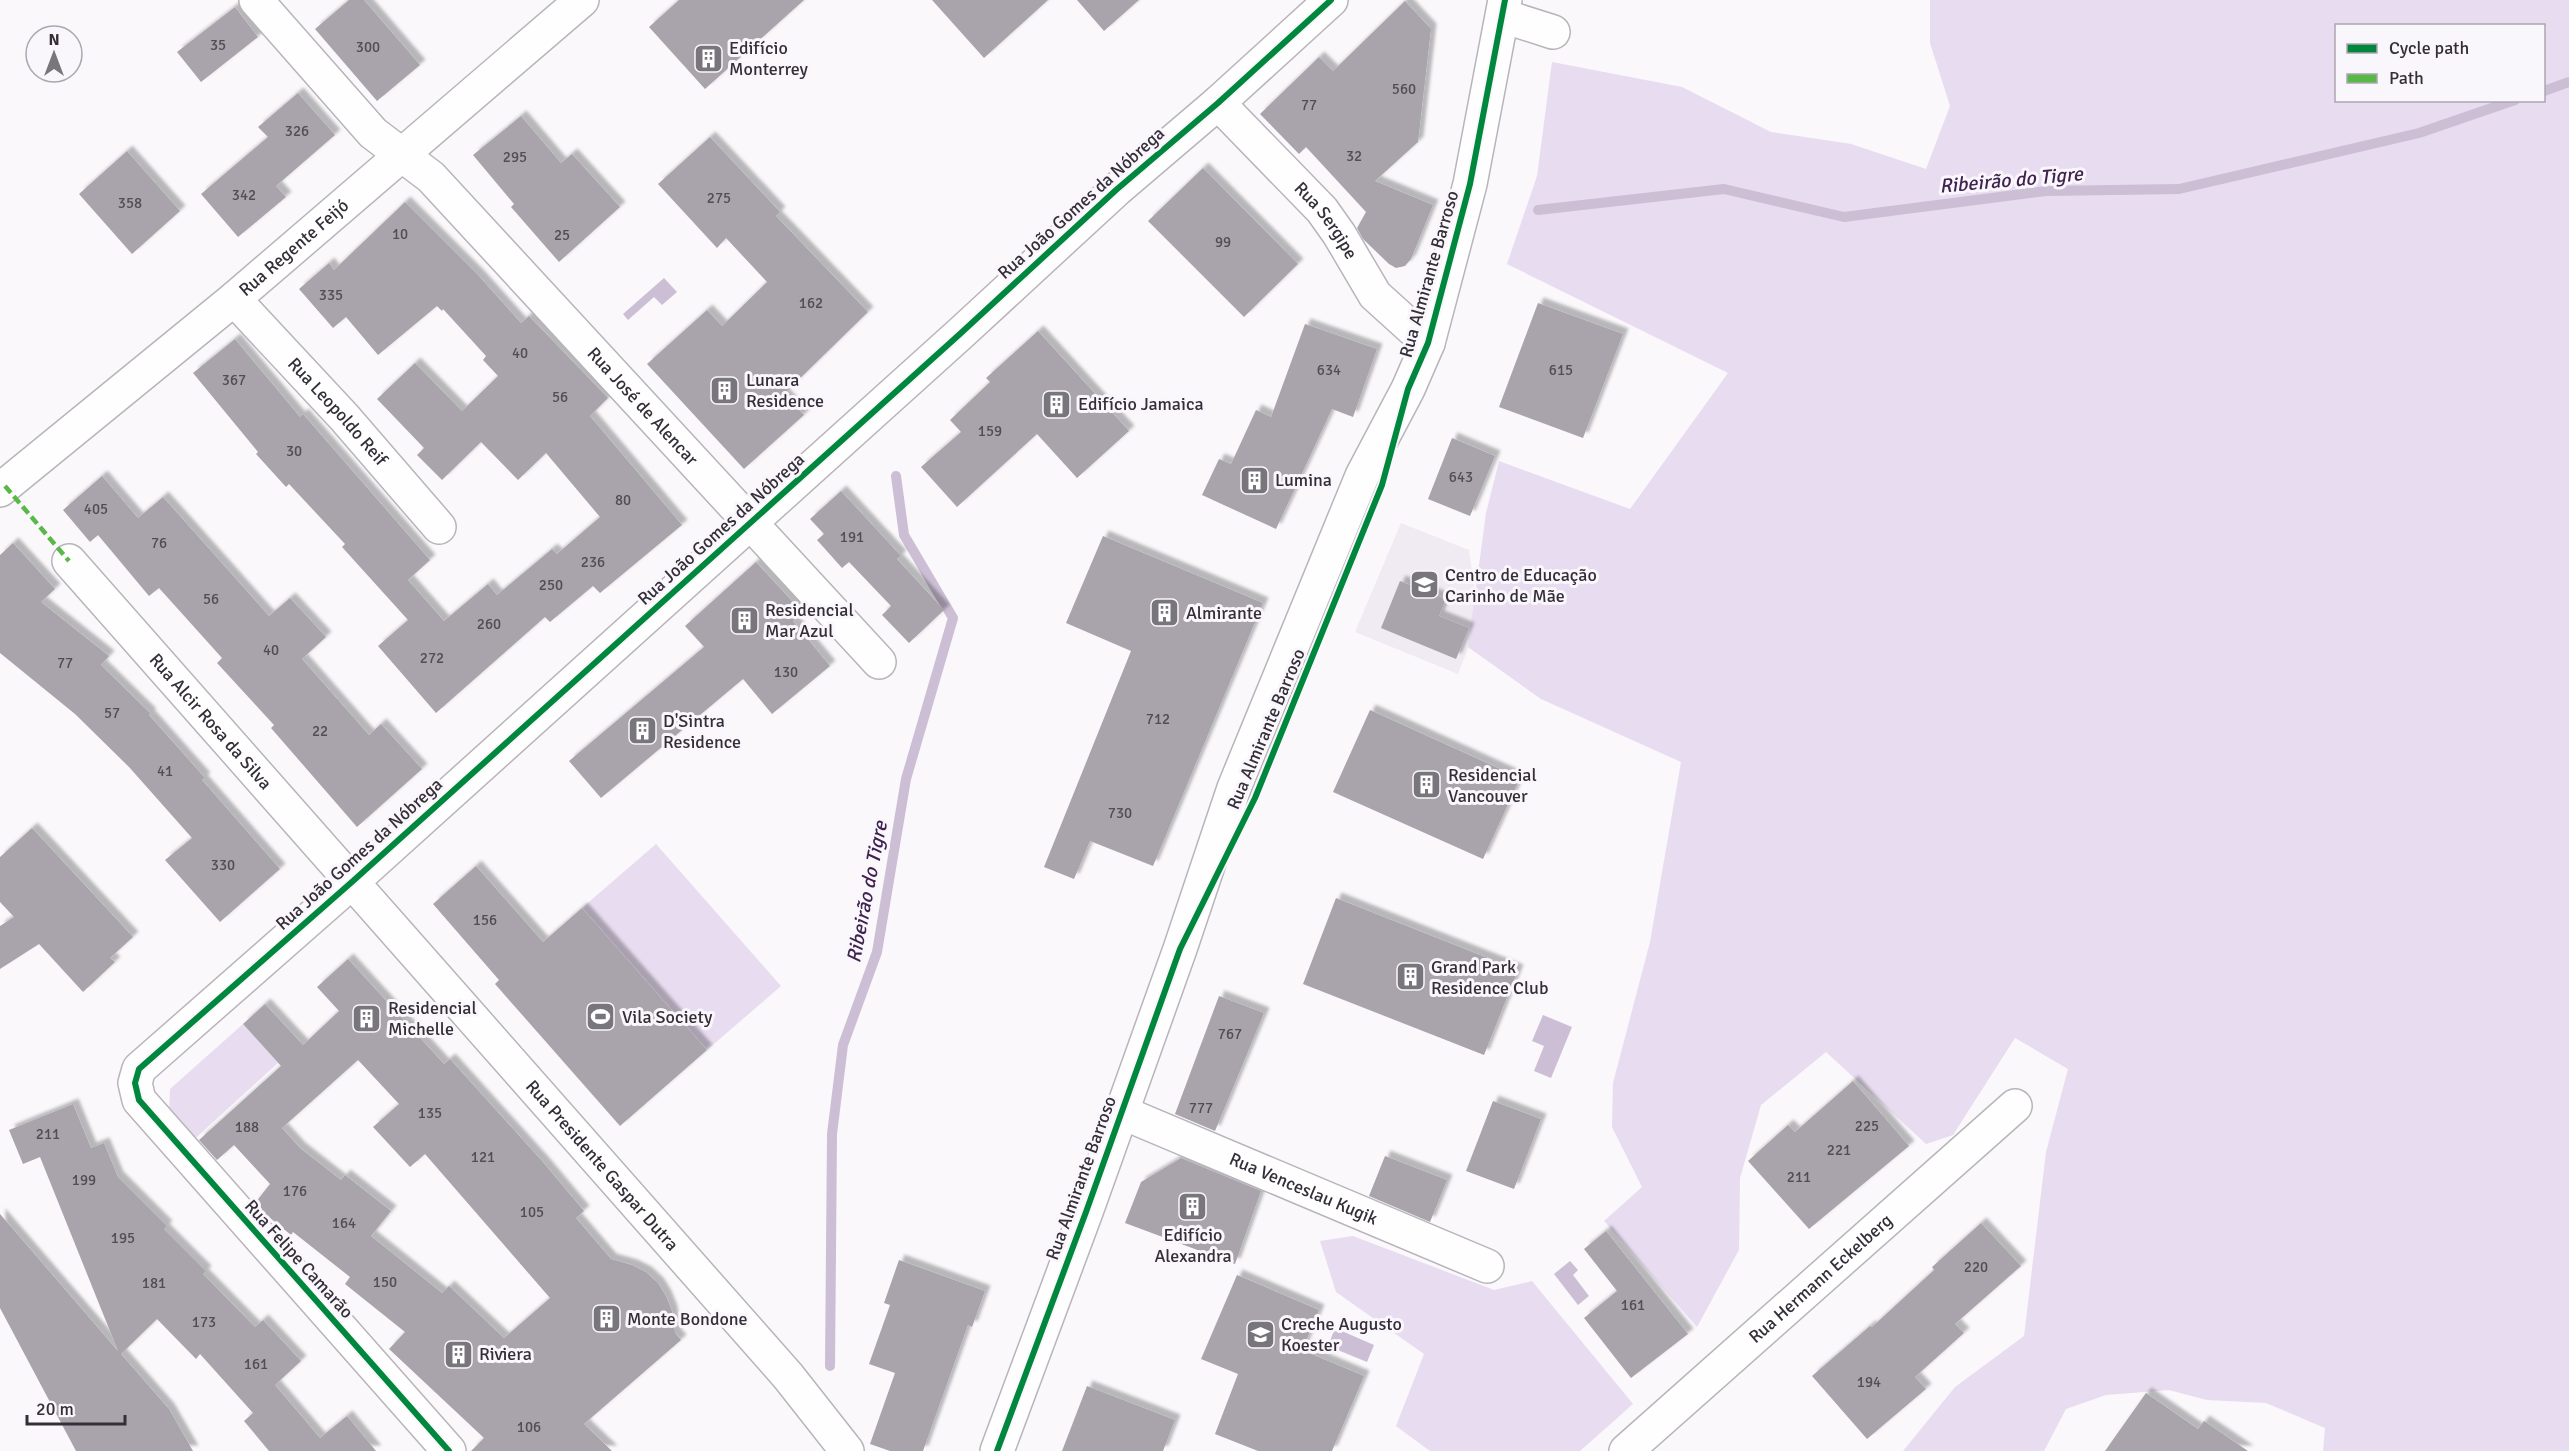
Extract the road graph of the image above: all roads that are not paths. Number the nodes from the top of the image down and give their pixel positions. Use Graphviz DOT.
graph roads {
  1 [pos="256,0"];
  2 [pos="582,0"];
  3 [pos="1331,0"];
  4 [pos="1504,8"];
  5 [pos="1553,32"];
  6 [pos="1218,103"];
  7 [pos="402,155"];
  8 [pos="234,299"];
  9 [pos="1428,343"];
  10 [pos="0,490"];
  11 [pos="751,523"];
  12 [pos="439,527"];
  13 [pos="69,561"];
  14 [pos="879,662"];
  15 [pos="353,881"];
  16 [pos="135,1083"];
  17 [pos="2015,1106"];
  18 [pos="1121,1112"];
  19 [pos="1487,1266"];
  20 [pos="449,1451"];
  21 [pos="846,1451"];
  22 [pos="997,1451"];
  23 [pos="1626,1451"];
  1 -- 7 [label="street, Rua José de Alencar"];
  2 -- 7 [label="street, Rua Regente Feijó"];
  3 -- 6 [label="street, Rua João Gomes da Nóbrega"];
  4 -- 5 [label="street"];
  4 -- 9 [label="street, Rua Almirante Barroso"];
  6 -- 9 [label="street, Rua Sergipe"];
  6 -- 11 [label="street, Rua João Gomes da Nóbrega"];
  7 -- 8 [label="street, Rua Regente Feijó"];
  7 -- 11 [label="street, Rua José de Alencar"];
  8 -- 10 [label="street, Rua Regente Feijó"];
  8 -- 12 [label="street, Rua Leopoldo Reif"];
  9 -- 18 [label="street, Rua Almirante Barroso"];
  11 -- 14 [label="street, Rua José de Alencar"];
  11 -- 15 [label="street, Rua João Gomes da Nóbrega"];
  13 -- 15 [label="street, Rua Alcir Rosa da Silva"];
  15 -- 16 [label="street, Rua João Gomes da Nóbrega"];
  15 -- 21 [label="street, Rua Presidente Gaspar Dutra"];
  16 -- 20 [label="street, Rua Felipe Camarão"];
  17 -- 23 [label="street, Rua Hermann Eckelberg"];
  18 -- 19 [label="street, Rua Venceslau Kugik"];
  18 -- 22 [label="street, Rua Almirante Barroso"];
}
